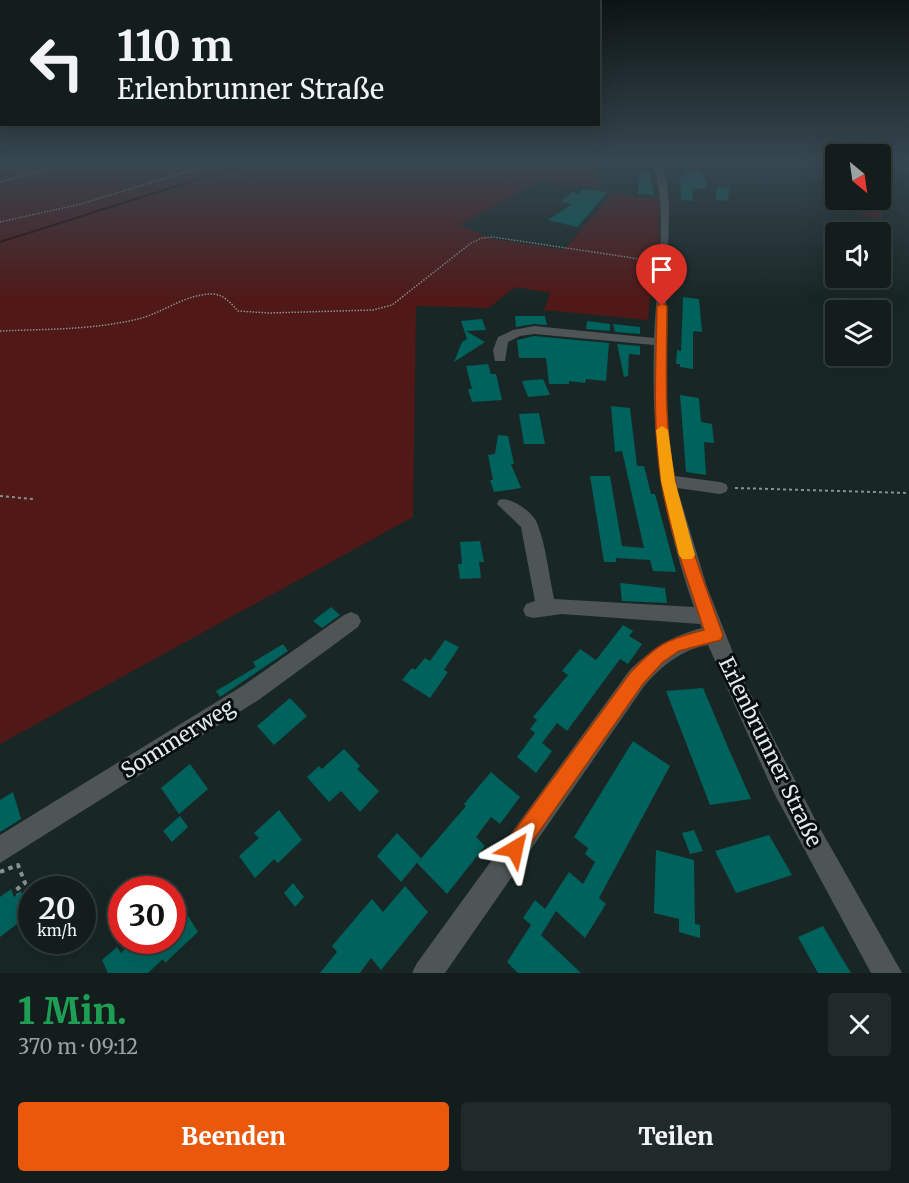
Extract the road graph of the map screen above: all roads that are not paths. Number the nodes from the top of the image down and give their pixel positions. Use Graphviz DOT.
graph roads {
  1 [pos="664,208"];
  2 [pos="661,342"];
  3 [pos="500,358"];
  4 [pos="668,481"];
  5 [pos="709,488"];
  6 [pos="505,504"];
  7 [pos="351,621"];
  8 [pos="711,625"];
  9 [pos="0,850"];
  10 [pos="427,973"];
  11 [pos="887,973"];
  1 -- 2 [label="street, Erlenbrunner Straße"];
  2 -- 3 [label="street"];
  2 -- 4 [label="street, Erlenbrunner Straße"];
  4 -- 5 [label="street"];
  4 -- 8 [label="street, Erlenbrunner Straße"];
  6 -- 8 [label="street"];
  7 -- 9 [label="street, Sommerweg"];
  8 -- 10 [label="street"];
  8 -- 11 [label="street, Erlenbrunner Straße"];
}
